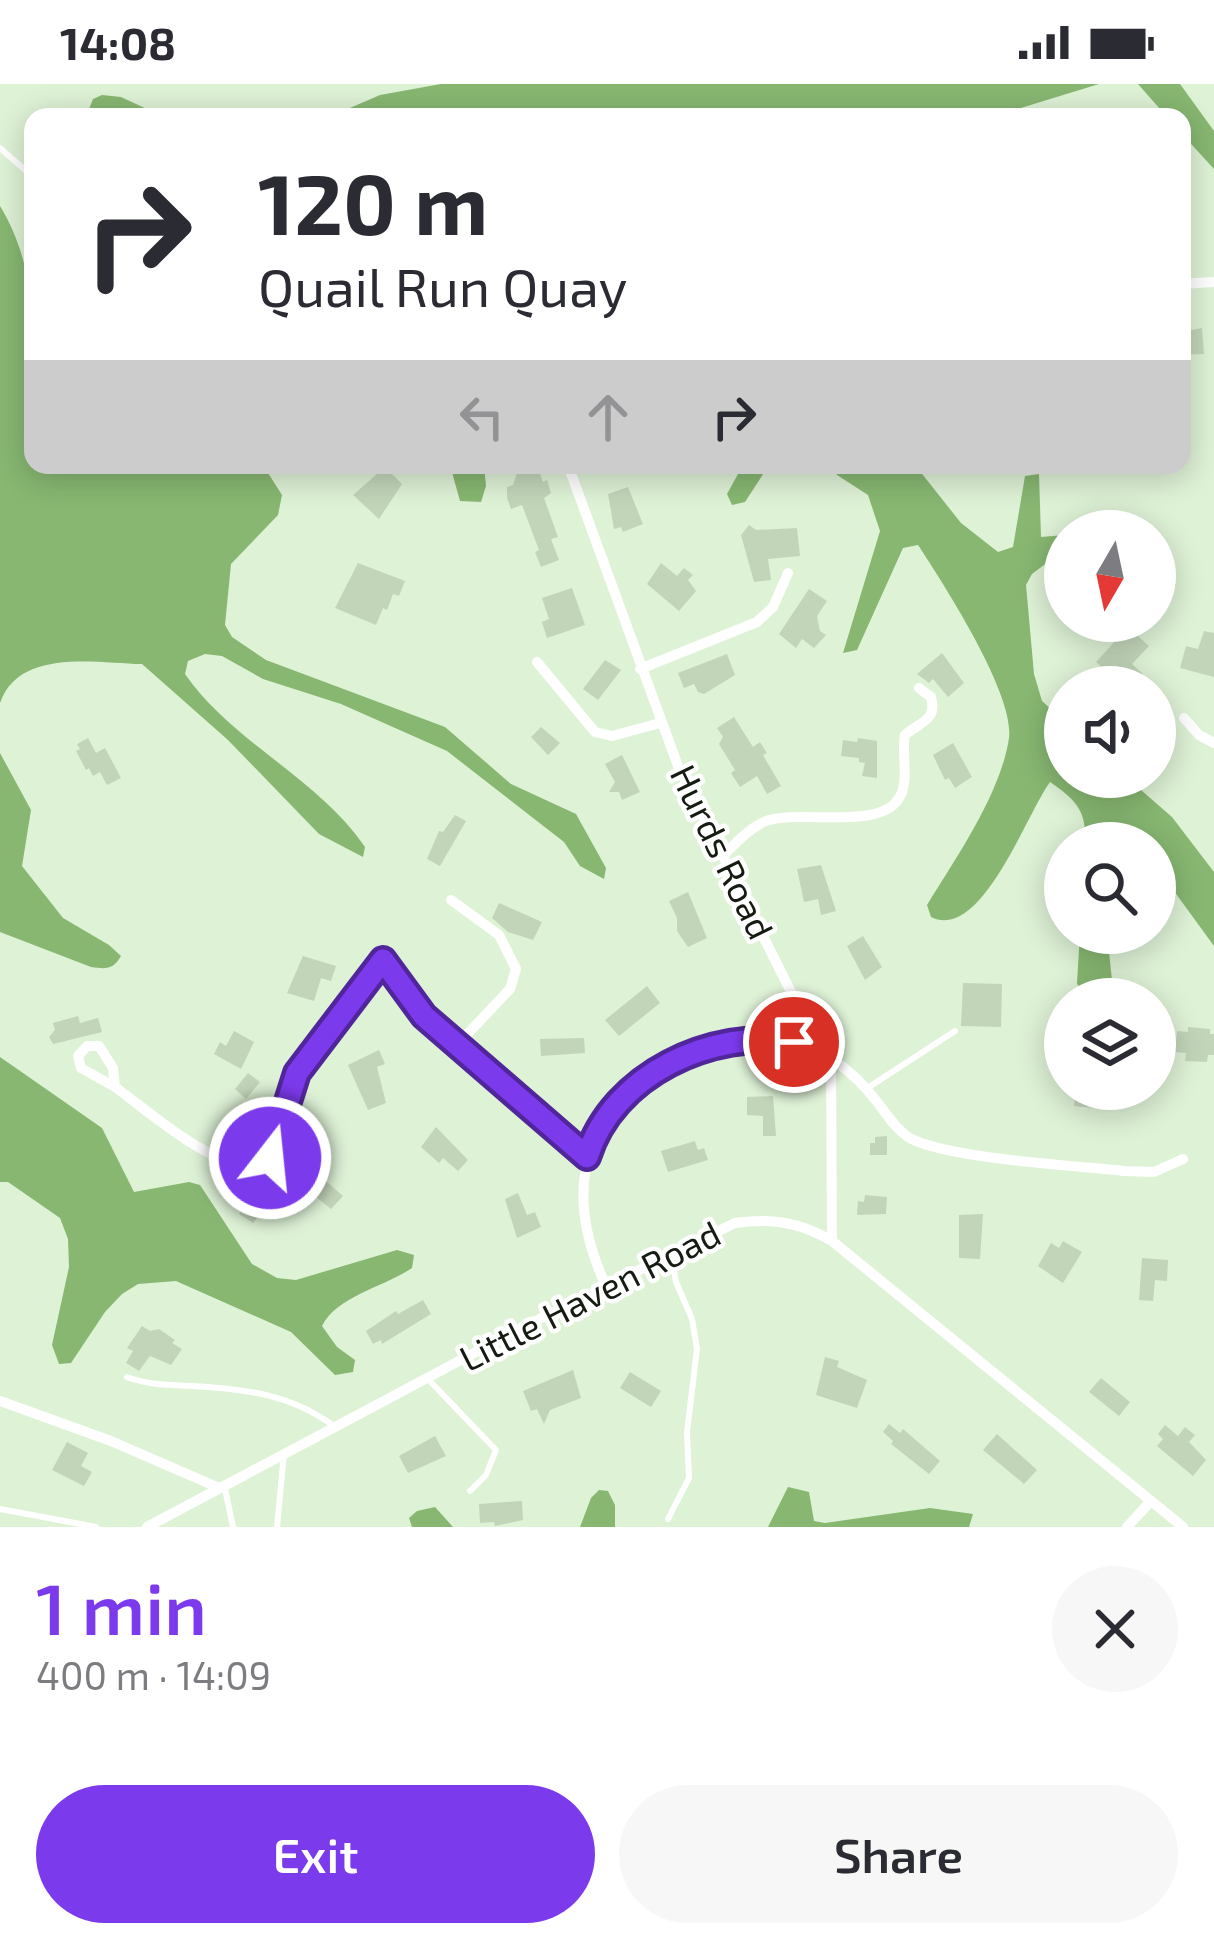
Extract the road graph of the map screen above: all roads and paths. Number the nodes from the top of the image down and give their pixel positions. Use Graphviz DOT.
graph roads {
  1 [pos="0,148"];
  2 [pos="24,168"];
  3 [pos="571,474"];
  4 [pos="788,572"];
  5 [pos="537,662"];
  6 [pos="640,669"];
  7 [pos="919,688"];
  8 [pos="1184,718"];
  9 [pos="660,722"];
  10 [pos="1214,743"];
  11 [pos="723,856"];
  12 [pos="451,900"];
  13 [pos="955,1031"];
  14 [pos="458,1045"];
  15 [pos="831,1057"];
  16 [pos="115,1088"];
  17 [pos="866,1089"];
  18 [pos="587,1157"];
  19 [pos="1183,1159"];
  20 [pos="832,1241"];
  21 [pos="671,1254"];
  22 [pos="606,1286"];
  23 [pos="128,1377"];
  24 [pos="427,1378"];
  25 [pos="0,1401"];
  26 [pos="334,1426"];
  27 [pos="284,1453"];
  28 [pos="221,1486"];
  29 [pos="470,1491"];
  30 [pos="1150,1501"];
  31 [pos="0,1508"];
  32 [pos="668,1519"];
  33 [pos="146,1526"];
  34 [pos="96,1527"];
  35 [pos="233,1527"];
  36 [pos="277,1527"];
  37 [pos="1126,1527"];
  38 [pos="1183,1527"];
  1 -- 2 [label="lane"];
  3 -- 6 [label="street, Hurds Road"];
  4 -- 6 [label="street"];
  5 -- 9 [label="street"];
  6 -- 9 [label="street, Hurds Road"];
  7 -- 11 [label="street"];
  8 -- 10 [label="street"];
  9 -- 11 [label="street, Hurds Road"];
  11 -- 15 [label="street, Hurds Road"];
  12 -- 14 [label="street"];
  13 -- 17 [label="lane"];
  14 -- 16 [label="street"];
  14 -- 18 [label="street"];
  15 -- 17 [label="street"];
  15 -- 18 [label="street"];
  15 -- 20 [label="street"];
  17 -- 19 [label="street"];
  18 -- 22 [label="street"];
  20 -- 21 [label="street, Little Haven Road"];
  20 -- 30 [label="street, Little Haven Road"];
  21 -- 22 [label="street, Little Haven Road"];
  21 -- 32 [label="lane"];
  22 -- 24 [label="street, Little Haven Road"];
  23 -- 26 [label="lane"];
  24 -- 26 [label="street, Little Haven Road"];
  24 -- 29 [label="lane"];
  25 -- 28 [label="street"];
  26 -- 27 [label="street, Little Haven Road"];
  27 -- 28 [label="street, Little Haven Road"];
  27 -- 36 [label="lane"];
  28 -- 33 [label="street, Little Haven Road"];
  28 -- 35 [label="lane"];
  30 -- 37 [label="street"];
  30 -- 38 [label="street, Little Haven Road"];
  31 -- 34 [label="lane"];
}
